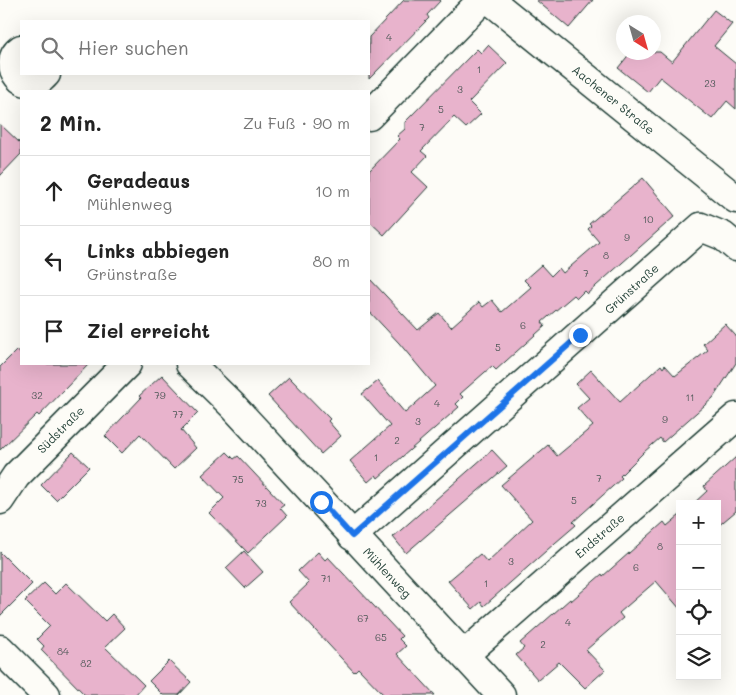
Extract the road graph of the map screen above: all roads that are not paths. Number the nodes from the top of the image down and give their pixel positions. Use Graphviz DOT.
graph roads {
  1 [pos="482,0"];
  2 [pos="490,0"];
  3 [pos="12,54"];
  4 [pos="45,75"];
  5 [pos="370,115"];
  6 [pos="736,200"];
  7 [pos="736,247"];
  8 [pos="126,365"];
  9 [pos="191,365"];
  10 [pos="736,417"];
  11 [pos="0,500"];
  12 [pos="352,536"];
  13 [pos="0,650"];
  14 [pos="464,655"];
  15 [pos="46,695"];
  16 [pos="501,695"];
  1 -- 5 [label="street"];
  2 -- 6 [label="street, Aachener Straße"];
  3 -- 4 [label="street"];
  7 -- 12 [label="street, Grünstraße"];
  8 -- 11 [label="street, Südstraße"];
  9 -- 12 [label="street, Mühlenweg"];
  10 -- 14 [label="street, Endstraße"];
  12 -- 14 [label="street, Mühlenweg"];
  13 -- 15 [label="street"];
  14 -- 16 [label="street, Mühlenweg"];
}
